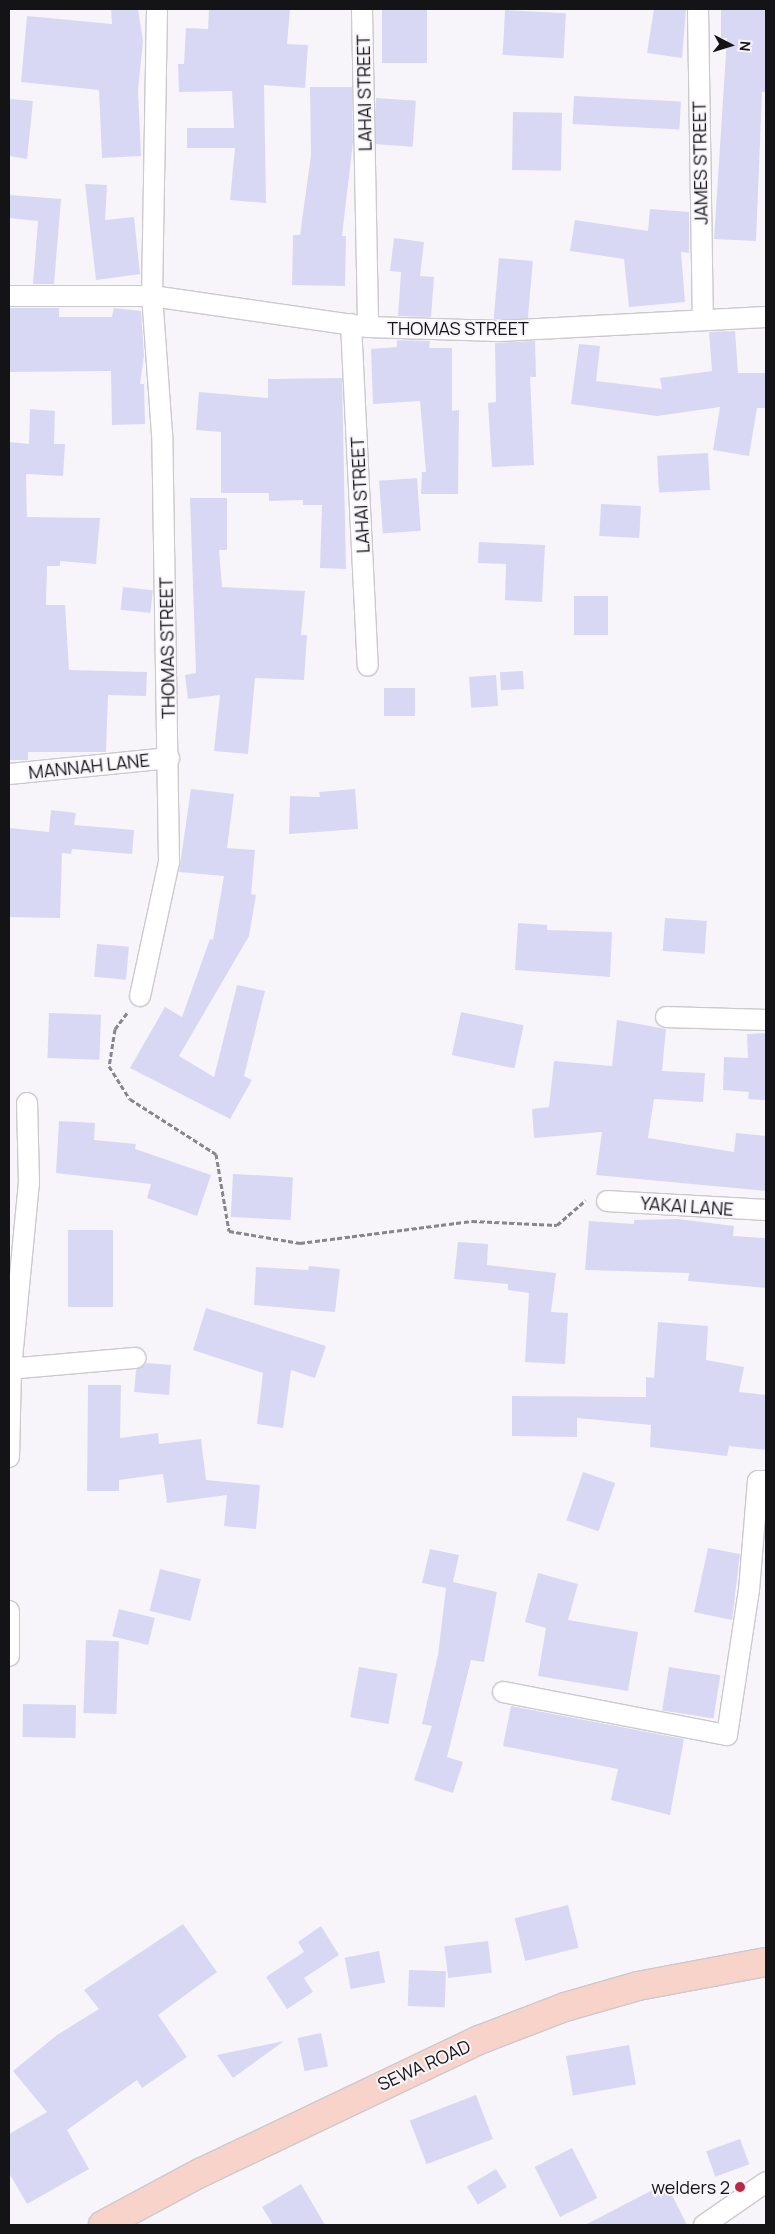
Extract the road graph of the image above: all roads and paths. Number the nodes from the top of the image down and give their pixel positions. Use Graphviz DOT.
graph roads {
  1 [pos="157,9"];
  2 [pos="362,9"];
  3 [pos="698,9"];
  4 [pos="9,296"];
  5 [pos="152,296"];
  6 [pos="766,317"];
  7 [pos="703,318"];
  8 [pos="360,326"];
  9 [pos="368,666"];
  10 [pos="169,758"];
  11 [pos="9,774"];
  12 [pos="140,996"];
  13 [pos="666,1017"];
  14 [pos="766,1020"];
  15 [pos="26,1103"];
  16 [pos="607,1201"];
  17 [pos="766,1210"];
  18 [pos="136,1358"];
  19 [pos="10,1369"];
  20 [pos="9,1457"];
  21 [pos="762,1481"];
  22 [pos="9,1611"];
  23 [pos="9,1656"];
  24 [pos="503,1692"];
  25 [pos="766,1962"];
  26 [pos="766,2182"];
  27 [pos="103,2225"];
  28 [pos="704,2225"];
  1 -- 5 [label="street, THOMAS STREET"];
  2 -- 8 [label="street, LAHAI STREET"];
  3 -- 7 [label="street, JAMES STREET"];
  4 -- 5 [label="street, THOMAS STREET"];
  5 -- 8 [label="street, THOMAS STREET"];
  5 -- 10 [label="street, THOMAS STREET"];
  6 -- 7 [label="street, THOMAS STREET"];
  7 -- 8 [label="street, THOMAS STREET"];
  8 -- 9 [label="street, LAHAI STREET"];
  10 -- 11 [label="street, MANNAH LANE"];
  10 -- 12 [label="street, THOMAS STREET"];
  12 -- 16 [label="path"];
  13 -- 14 [label="street"];
  15 -- 19 [label="street"];
  16 -- 17 [label="street, YAKAI LANE"];
  18 -- 19 [label="street"];
  19 -- 20 [label="street"];
  21 -- 24 [label="street"];
  22 -- 23 [label="street"];
  25 -- 27 [label="main road, SEWA ROAD"];
  26 -- 28 [label="street"];
}
